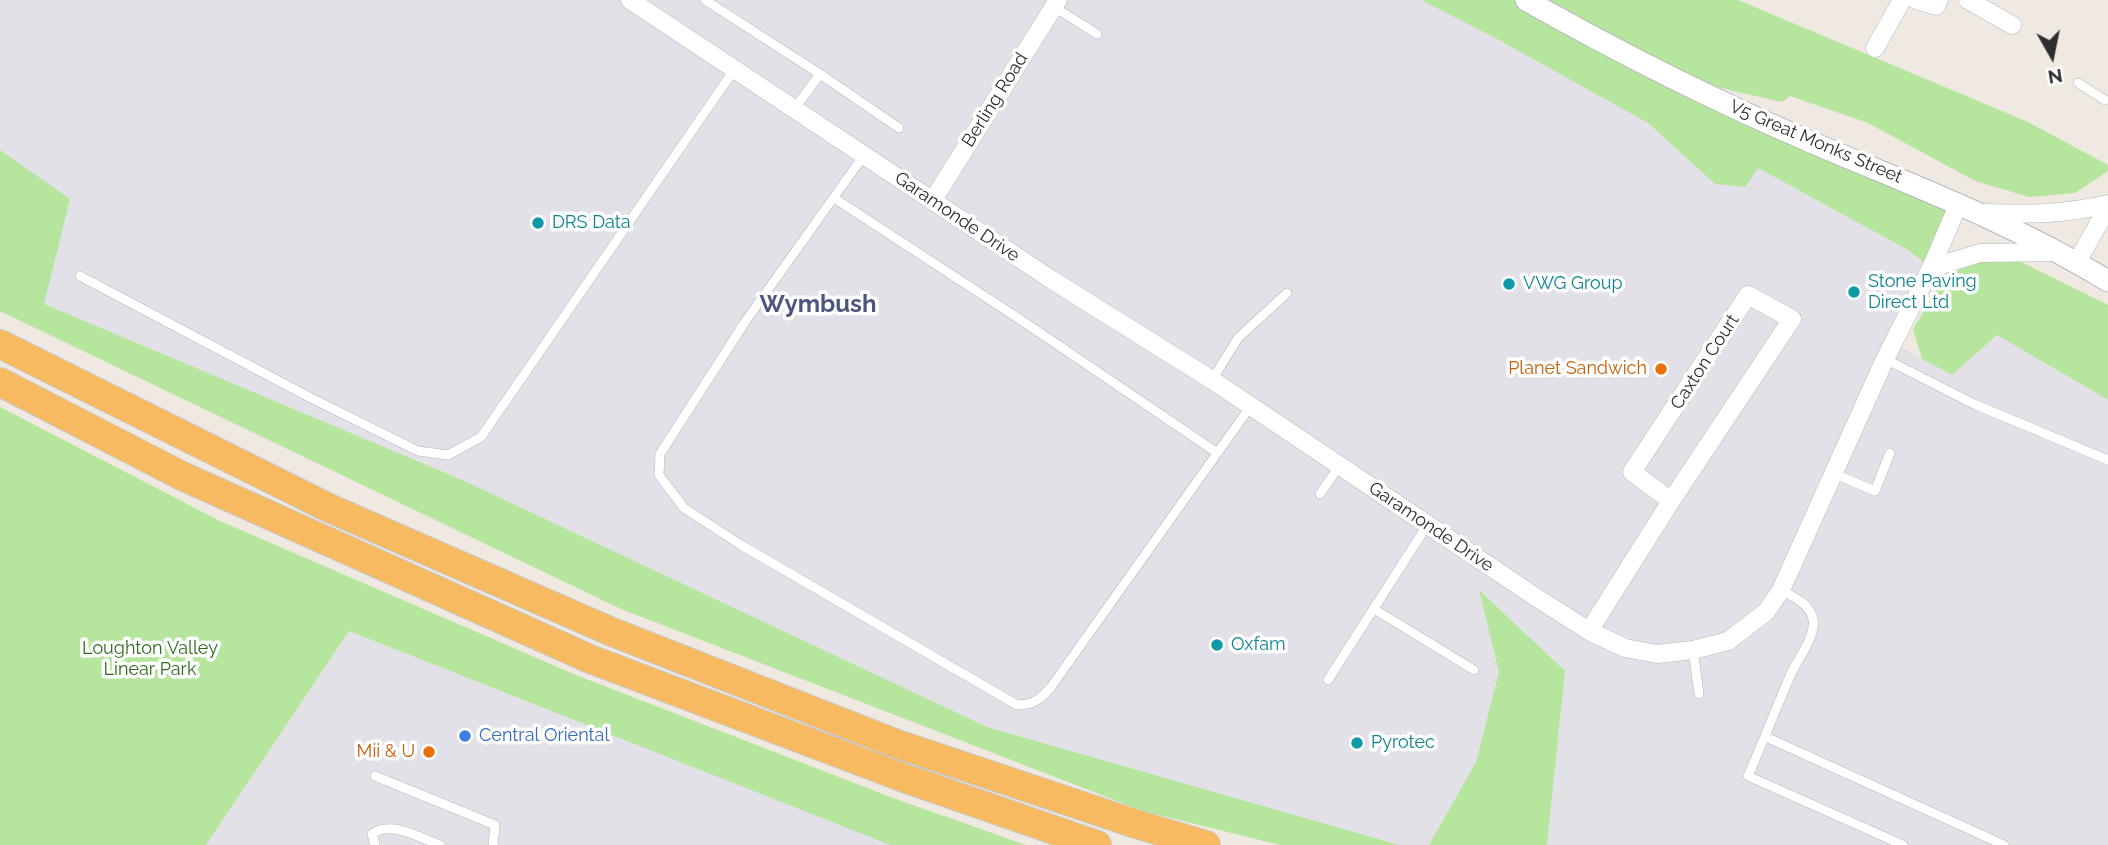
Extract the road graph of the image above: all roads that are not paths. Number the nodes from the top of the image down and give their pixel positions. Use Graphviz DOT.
graph roads {
  1 [pos="630,0"];
  2 [pos="705,0"];
  3 [pos="1526,0"];
  4 [pos="1902,0"];
  5 [pos="1916,0"];
  6 [pos="1939,0"];
  7 [pos="1968,0"];
  8 [pos="1056,3"];
  9 [pos="2012,26"];
  10 [pos="1097,34"];
  11 [pos="1875,48"];
  12 [pos="734,70"];
  13 [pos="820,74"];
  14 [pos="2078,83"];
  15 [pos="2105,100"];
  16 [pos="795,108"];
  17 [pos="899,128"];
  18 [pos="864,155"];
  19 [pos="834,198"];
  20 [pos="933,200"];
  21 [pos="1959,203"];
  22 [pos="2108,205"];
  23 [pos="1982,213"];
  24 [pos="2068,257"];
  25 [pos="1931,268"];
  26 [pos="80,275"];
  27 [pos="2108,281"];
  28 [pos="1287,293"];
  29 [pos="0,344"];
  30 [pos="1885,359"];
  31 [pos="1212,380"];
  32 [pos="0,382"];
  33 [pos="1250,407"];
  34 [pos="1216,452"];
  35 [pos="1890,453"];
  36 [pos="2108,460"];
  37 [pos="1340,465"];
  38 [pos="1835,474"];
  39 [pos="1320,494"];
  40 [pos="1671,501"];
  41 [pos="1428,524"];
  42 [pos="1782,590"];
  43 [pos="1374,609"];
  44 [pos="1589,631"];
  45 [pos="1693,650"];
  46 [pos="1474,670"];
  47 [pos="1328,680"];
  48 [pos="1699,694"];
  49 [pos="1766,737"];
  50 [pos="375,776"];
  51 [pos="375,845"];
  52 [pos="440,845"];
  53 [pos="493,845"];
  54 [pos="1097,845"];
  55 [pos="1206,845"];
  56 [pos="1903,845"];
  57 [pos="2004,845"];
  1 -- 12 [label="street, Garamonde Drive"];
  2 -- 13 [label="lane"];
  3 -- 21 [label="street, V5 Great Monks Street"];
  4 -- 11 [label="street"];
  5 -- 6 [label="street"];
  7 -- 9 [label="street"];
  8 -- 10 [label="lane"];
  8 -- 20 [label="street, Berling Road"];
  12 -- 16 [label="street, Garamonde Drive"];
  12 -- 26 [label="lane"];
  13 -- 16 [label="lane"];
  13 -- 17 [label="lane"];
  14 -- 15 [label="lane"];
  16 -- 18 [label="street, Garamonde Drive"];
  18 -- 19 [label="lane"];
  18 -- 20 [label="street, Garamonde Drive"];
  19 -- 34 [label="lane"];
  19 -- 34 [label="lane"];
  20 -- 31 [label="street, Garamonde Drive"];
  21 -- 23 [label="street, V5 Great Monks Street"];
  21 -- 25 [label="street, Garamonde Drive"];
  22 -- 23 [label="street"];
  22 -- 24 [label="street"];
  23 -- 24 [label="street, V5 Great Monks Street"];
  24 -- 25 [label="street"];
  24 -- 27 [label="street, V5 Great Monks Street"];
  25 -- 30 [label="street, Garamonde Drive"];
  28 -- 31 [label="lane"];
  29 -- 55 [label="highway"];
  30 -- 36 [label="lane"];
  30 -- 38 [label="street, Garamonde Drive"];
  31 -- 33 [label="street, Garamonde Drive"];
  32 -- 54 [label="highway"];
  33 -- 34 [label="lane"];
  33 -- 37 [label="street, Garamonde Drive"];
  35 -- 38 [label="lane"];
  37 -- 39 [label="lane"];
  37 -- 41 [label="street, Garamonde Drive"];
  38 -- 42 [label="street, Garamonde Drive"];
  40 -- 40 [label="street, Caxton Court"];
  40 -- 44 [label="street, Caxton Court"];
  41 -- 43 [label="lane"];
  41 -- 44 [label="street, Garamonde Drive"];
  42 -- 45 [label="street, Garamonde Drive"];
  42 -- 49 [label="lane"];
  43 -- 46 [label="lane"];
  43 -- 47 [label="lane"];
  44 -- 45 [label="street, Garamonde Drive"];
  45 -- 48 [label="lane"];
  49 -- 56 [label="lane"];
  49 -- 57 [label="lane"];
  50 -- 53 [label="lane"];
  51 -- 52 [label="lane"];
}
